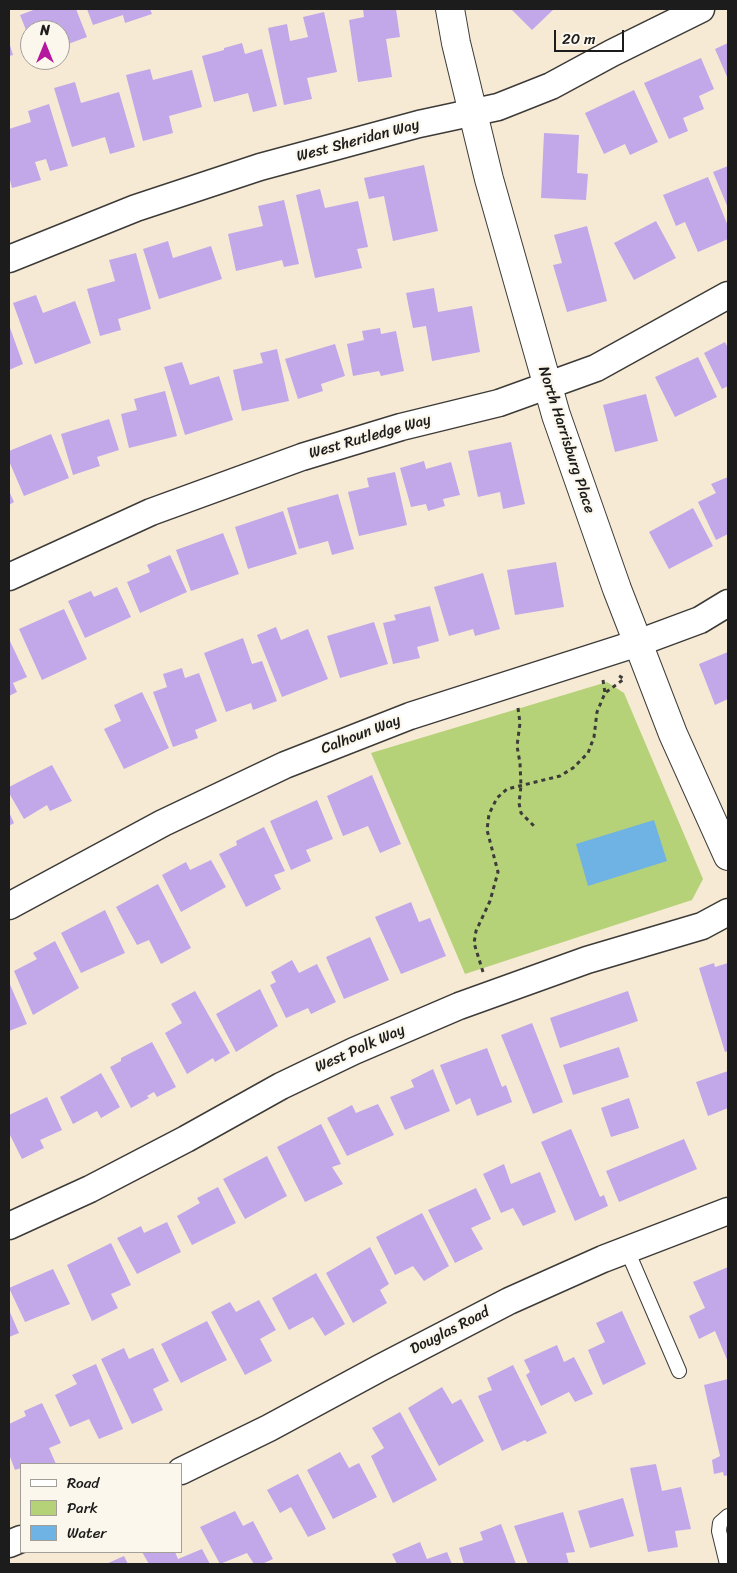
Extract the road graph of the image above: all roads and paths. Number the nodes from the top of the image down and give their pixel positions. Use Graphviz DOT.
graph roads {
  1 [pos="450,9"];
  2 [pos="701,9"];
  3 [pos="473,113"];
  4 [pos="9,259"];
  5 [pos="728,295"];
  6 [pos="547,386"];
  7 [pos="9,578"];
  8 [pos="728,603"];
  9 [pos="638,643"];
  10 [pos="616,674"];
  11 [pos="603,678"];
  12 [pos="605,693"];
  13 [pos="518,704"];
  14 [pos="521,786"];
  15 [pos="534,826"];
  16 [pos="728,856"];
  17 [pos="9,906"];
  18 [pos="728,912"];
  19 [pos="483,973"];
  20 [pos="728,1210"];
  21 [pos="9,1226"];
  22 [pos="627,1250"];
  23 [pos="678,1371"];
  24 [pos="182,1471"];
  25 [pos="728,1516"];
  26 [pos="728,1564"];
  1 -- 3 [label="street, North Harrisburg Place"];
  2 -- 3 [label="street, West Sheridan Way"];
  3 -- 4 [label="street, West Sheridan Way"];
  3 -- 6 [label="street, North Harrisburg Place"];
  5 -- 6 [label="street, West Rutledge Way"];
  6 -- 7 [label="street, West Rutledge Way"];
  6 -- 9 [label="street, North Harrisburg Place"];
  8 -- 9 [label="street, Calhoun Way"];
  9 -- 16 [label="street, North Harrisburg Place"];
  9 -- 17 [label="street, Calhoun Way"];
  10 -- 12 [label="path"];
  11 -- 12 [label="path"];
  12 -- 14 [label="path"];
  13 -- 14 [label="path"];
  14 -- 15 [label="path"];
  14 -- 19 [label="path"];
  18 -- 21 [label="street, West Polk Way"];
  20 -- 22 [label="street, Douglas Road"];
  22 -- 23 [label="lane"];
  22 -- 24 [label="street, Douglas Road"];
  25 -- 26 [label="lane"];
}
